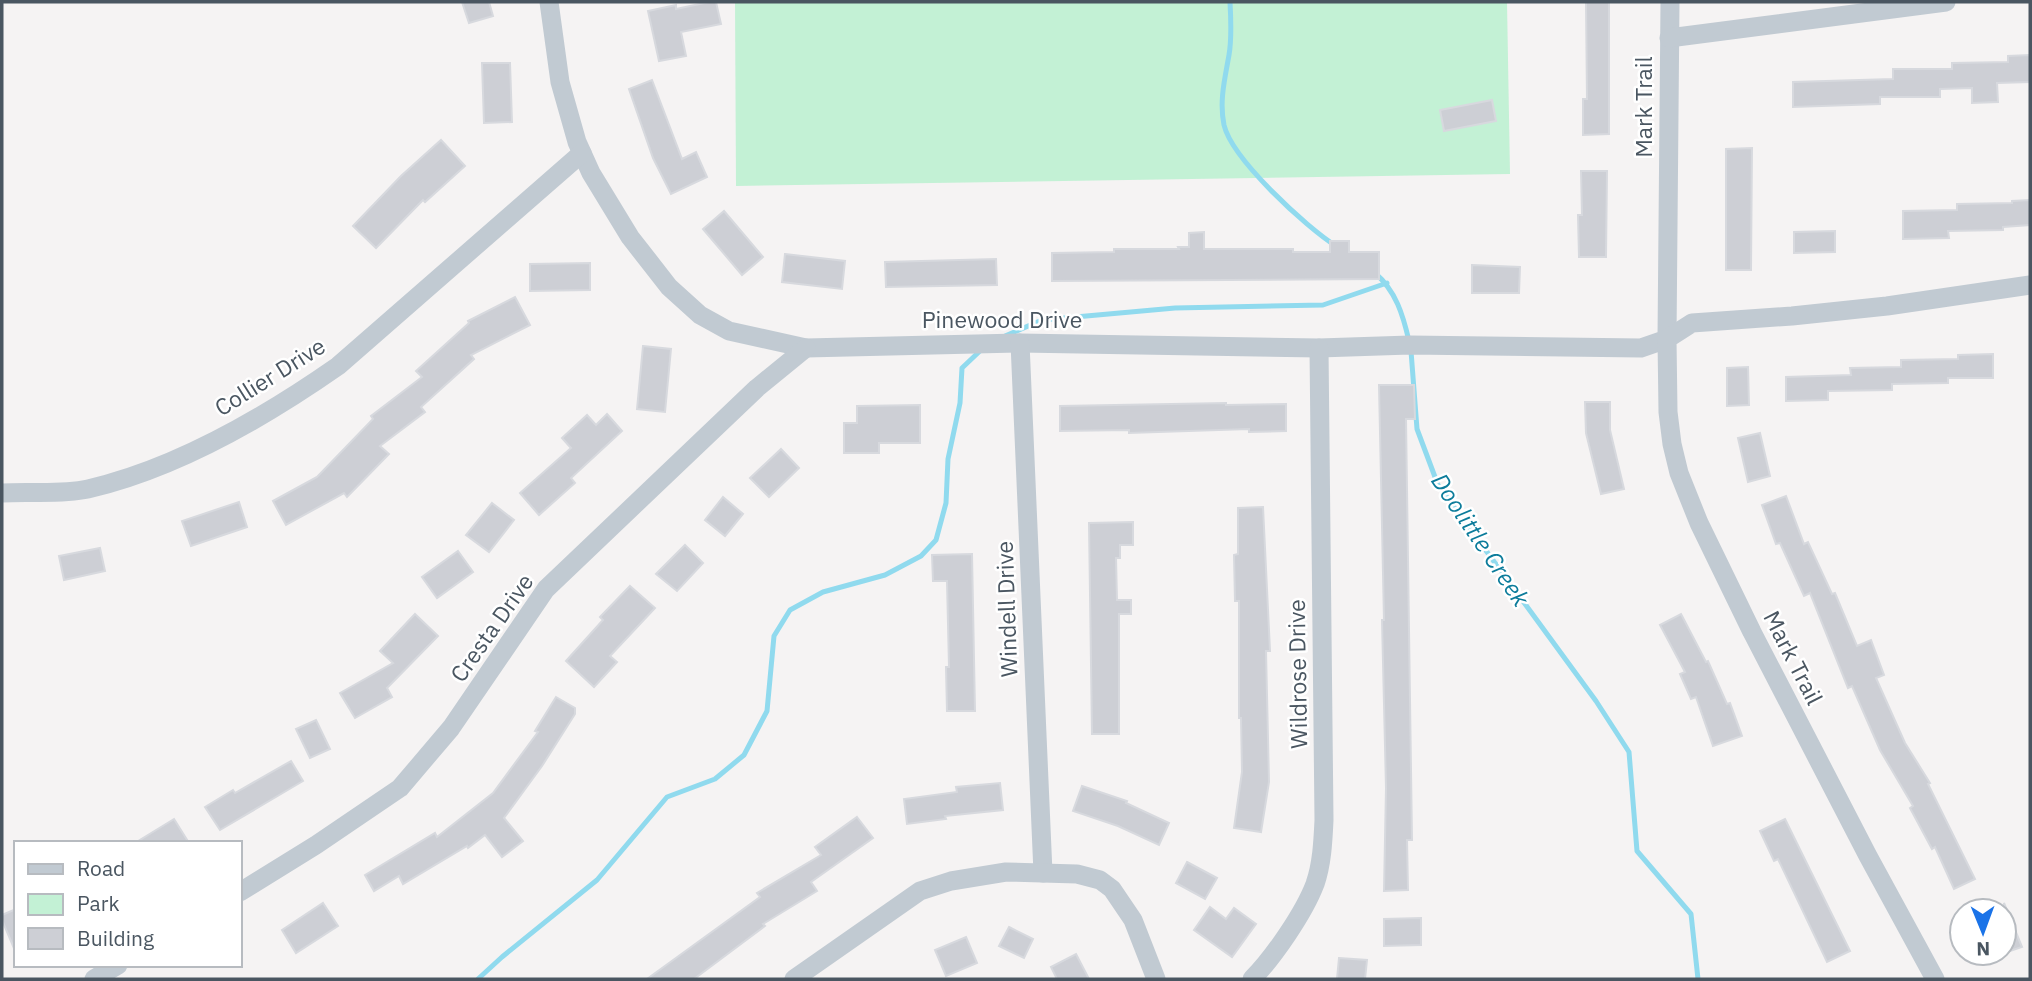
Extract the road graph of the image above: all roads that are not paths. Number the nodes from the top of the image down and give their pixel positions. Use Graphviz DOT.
graph roads {
  1 [pos="549,2"];
  2 [pos="1670,2"];
  3 [pos="1946,2"];
  4 [pos="1669,38"];
  5 [pos="582,153"];
  6 [pos="2030,285"];
  7 [pos="1667,339"];
  8 [pos="1020,343"];
  9 [pos="806,348"];
  10 [pos="1320,348"];
  11 [pos="2,493"];
  12 [pos="1043,873"];
  13 [pos="242,891"];
  14 [pos="115,967"];
  15 [pos="94,979"];
  16 [pos="794,979"];
  17 [pos="1156,979"];
  18 [pos="1252,979"];
  19 [pos="1935,979"];
  1 -- 5 [label="street, Pinewood Drive"];
  2 -- 4 [label="street, Mark Trail"];
  3 -- 4 [label="street"];
  4 -- 7 [label="street, Mark Trail"];
  5 -- 9 [label="street, Pinewood Drive"];
  5 -- 11 [label="street, Collier Drive"];
  6 -- 7 [label="street"];
  7 -- 10 [label="street, Pinewood Drive"];
  7 -- 19 [label="street, Mark Trail"];
  8 -- 9 [label="street, Pinewood Drive"];
  8 -- 10 [label="street, Pinewood Drive"];
  8 -- 12 [label="street, Windell Drive"];
  9 -- 13 [label="street, Cresta Drive"];
  10 -- 18 [label="street, Wildrose Drive"];
  12 -- 16 [label="street"];
  12 -- 17 [label="street"];
  14 -- 15 [label="street"];
}
